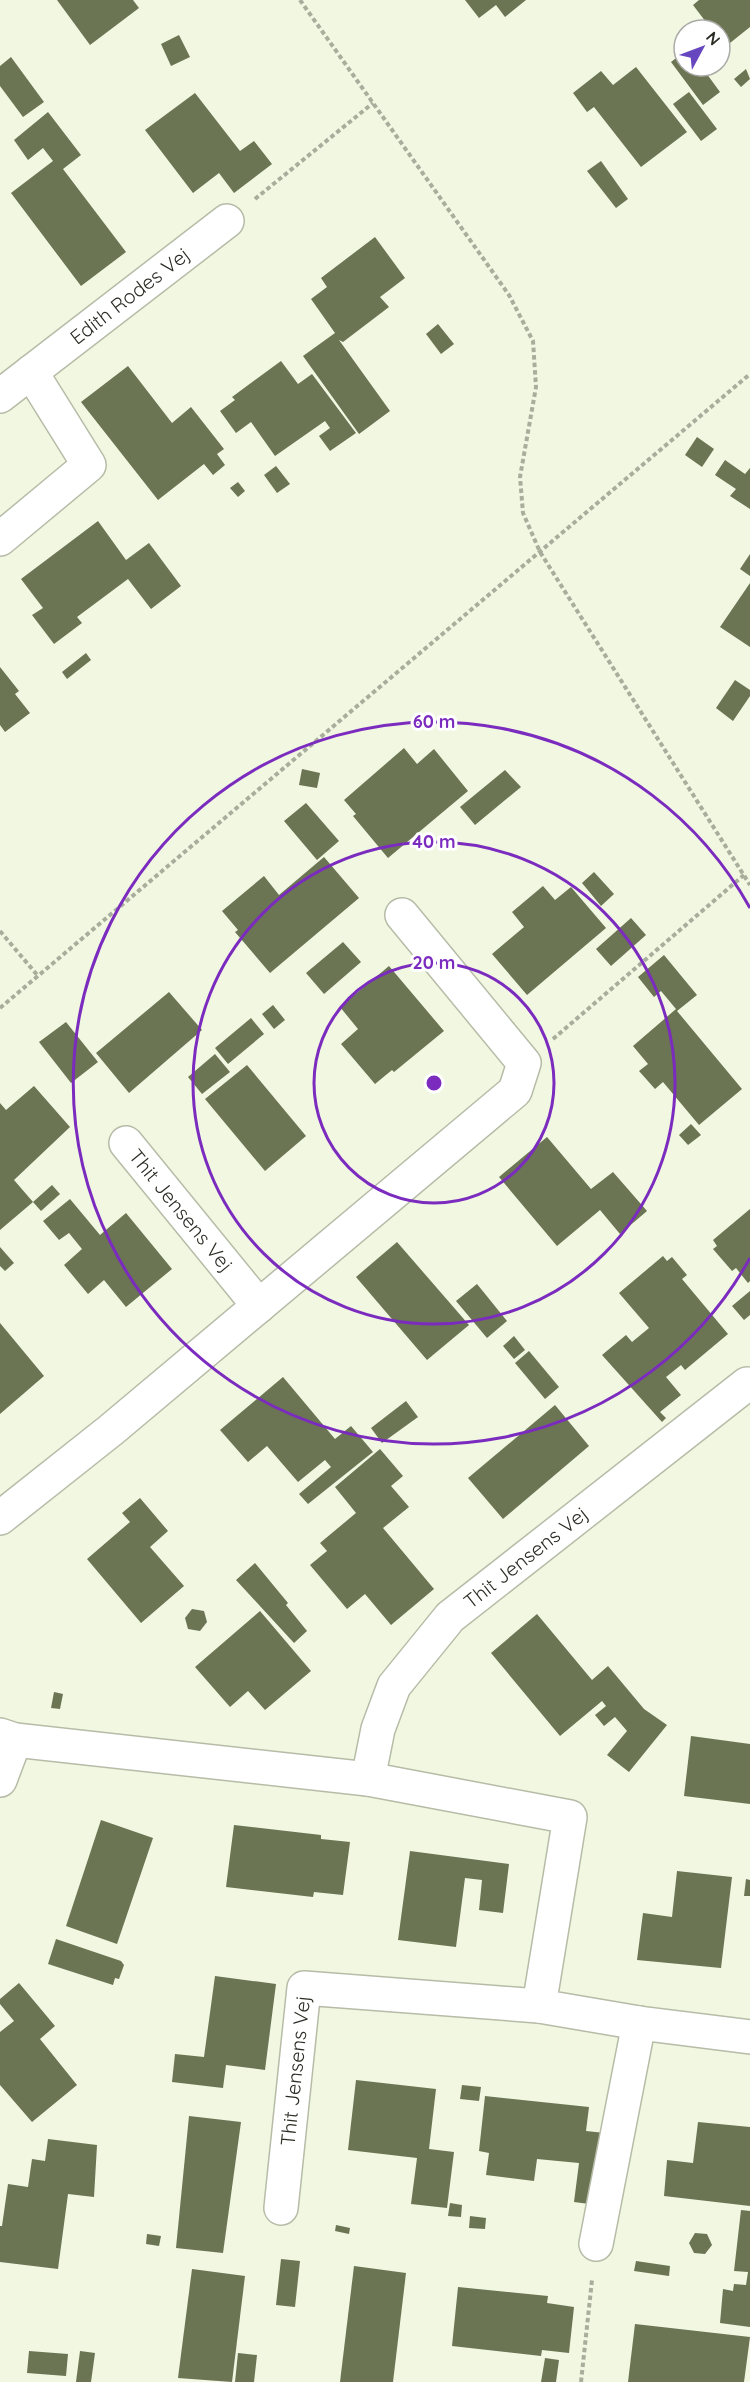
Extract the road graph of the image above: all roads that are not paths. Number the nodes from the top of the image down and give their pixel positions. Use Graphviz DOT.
graph roads {
  1 [pos="227,221"];
  2 [pos="31,372"];
  3 [pos="0,396"];
  4 [pos="0,538"];
  5 [pos="402,915"];
  6 [pos="126,1143"];
  7 [pos="259,1306"];
  8 [pos="747,1384"];
  9 [pos="0,1518"];
  10 [pos="7,1738"];
  11 [pos="368,1779"];
  12 [pos="0,1780"];
  13 [pos="539,2006"];
  14 [pos="639,2023"];
  15 [pos="750,2037"];
  16 [pos="281,2208"];
  17 [pos="597,2244"];
  1 -- 2 [label="street, Edith Rodes Vej"];
  2 -- 3 [label="street, Edith Rodes Vej"];
  2 -- 4 [label="street"];
  5 -- 7 [label="street"];
  6 -- 7 [label="street, Thit Jensens Vej"];
  7 -- 9 [label="street"];
  8 -- 11 [label="street, Thit Jensens Vej"];
  10 -- 11 [label="street"];
  10 -- 12 [label="street"];
  11 -- 13 [label="street"];
  13 -- 14 [label="street, Thit Jensens Vej"];
  13 -- 16 [label="street, Thit Jensens Vej"];
  14 -- 15 [label="street, Thit Jensens Vej"];
  14 -- 17 [label="street"];
}
